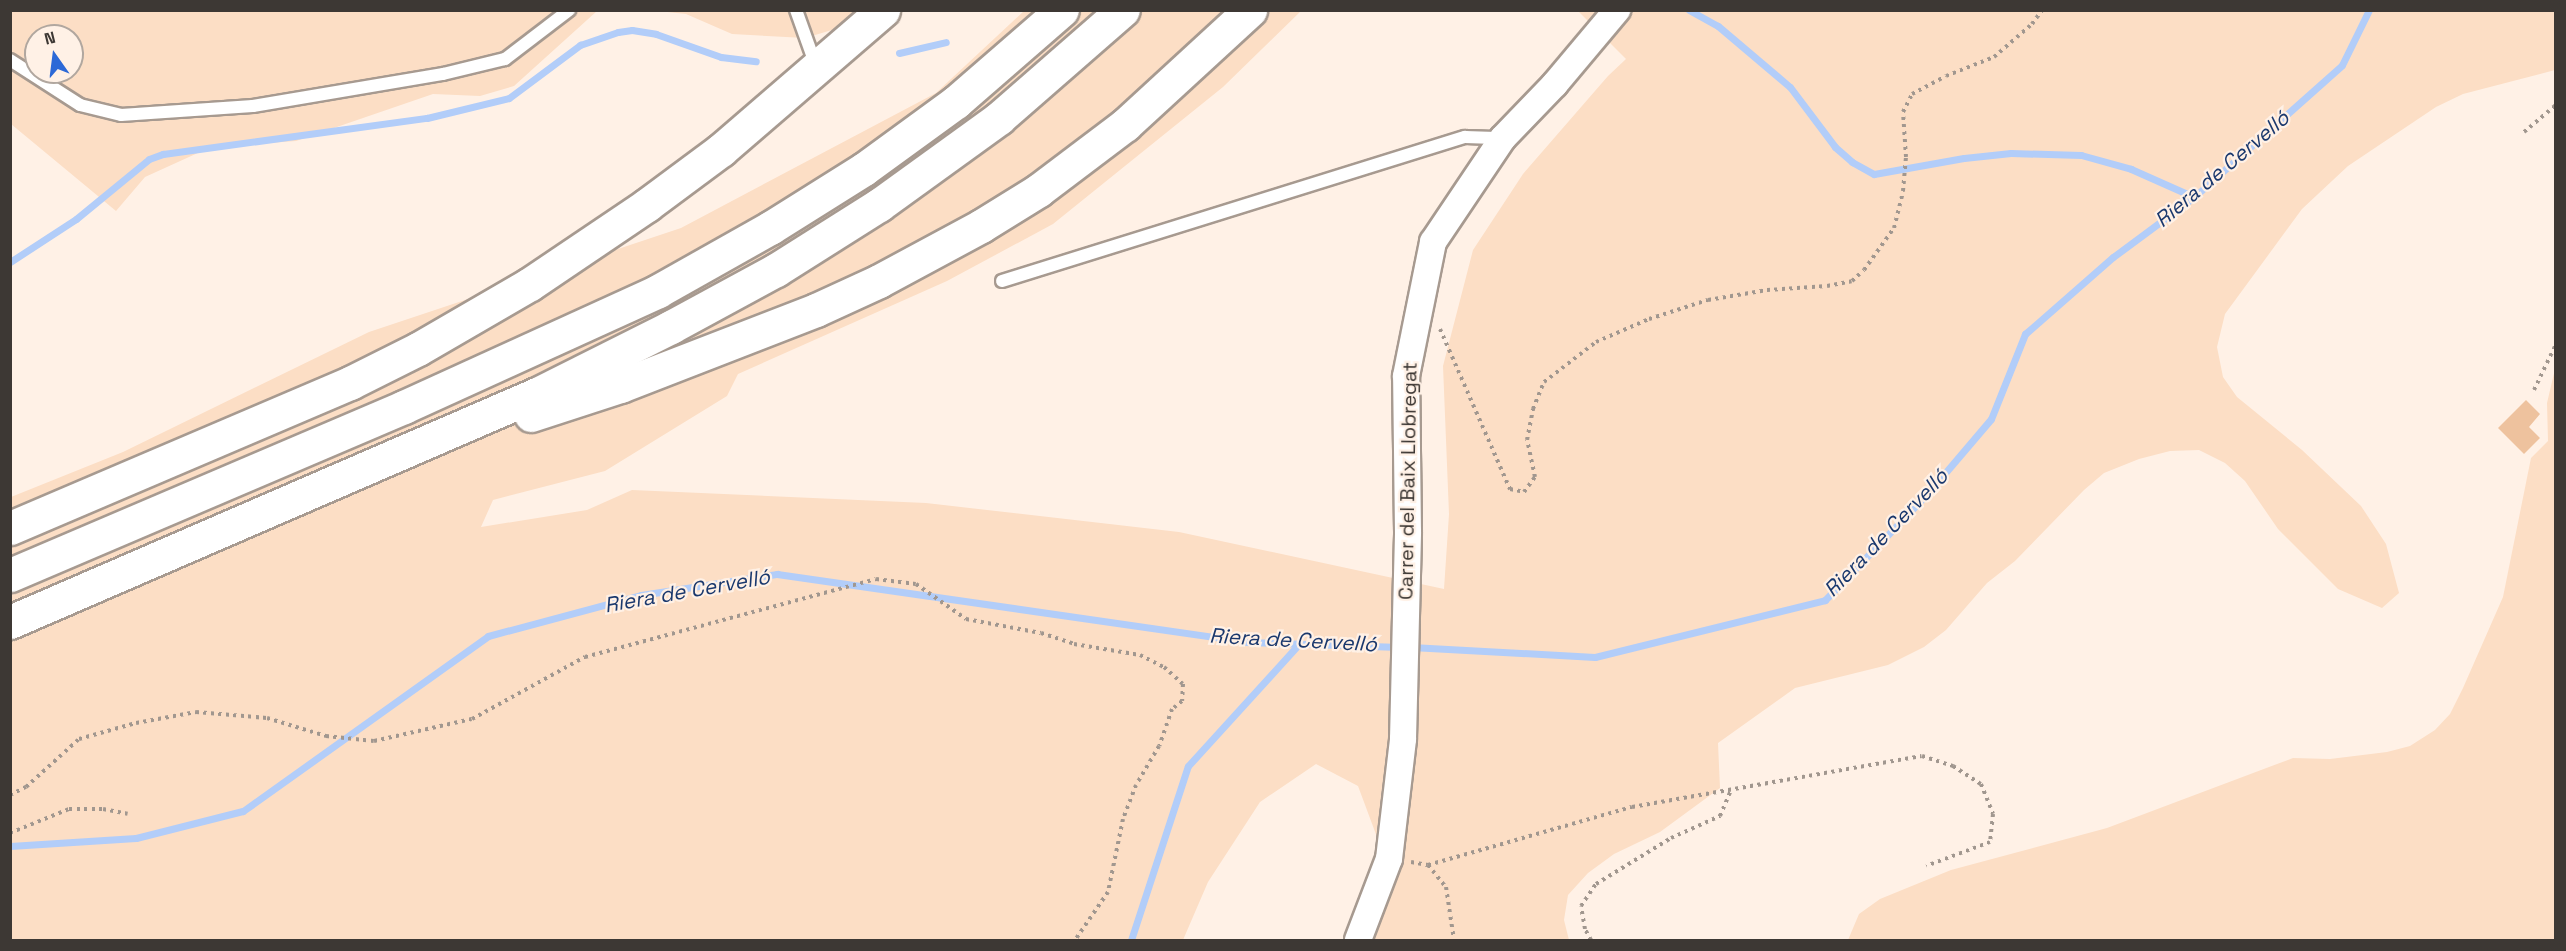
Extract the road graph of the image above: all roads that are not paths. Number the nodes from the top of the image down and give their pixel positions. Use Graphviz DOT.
graph roads {
  1 [pos="569,10"];
  2 [pos="795,10"];
  3 [pos="883,10"];
  4 [pos="1062,10"];
  5 [pos="1123,10"];
  6 [pos="1250,10"];
  7 [pos="1611,17"];
  8 [pos="10,60"];
  9 [pos="817,69"];
  10 [pos="1503,138"];
  11 [pos="1002,280"];
  12 [pos="366,466"];
  13 [pos="10,528"];
  14 [pos="10,575"];
  15 [pos="10,622"];
  16 [pos="1358,940"];
  1 -- 8 [label="lane"];
  2 -- 9 [label="lane"];
  3 -- 9 [label="main road"];
  4 -- 14 [label="main road"];
  5 -- 12 [label="main road"];
  6 -- 12 [label="main road"];
  7 -- 10 [label="street, Carrer del Baix Llobregat"];
  9 -- 13 [label="main road"];
  10 -- 11 [label="lane"];
  10 -- 16 [label="street, Carrer del Baix Llobregat"];
  12 -- 15 [label="main road"];
}
